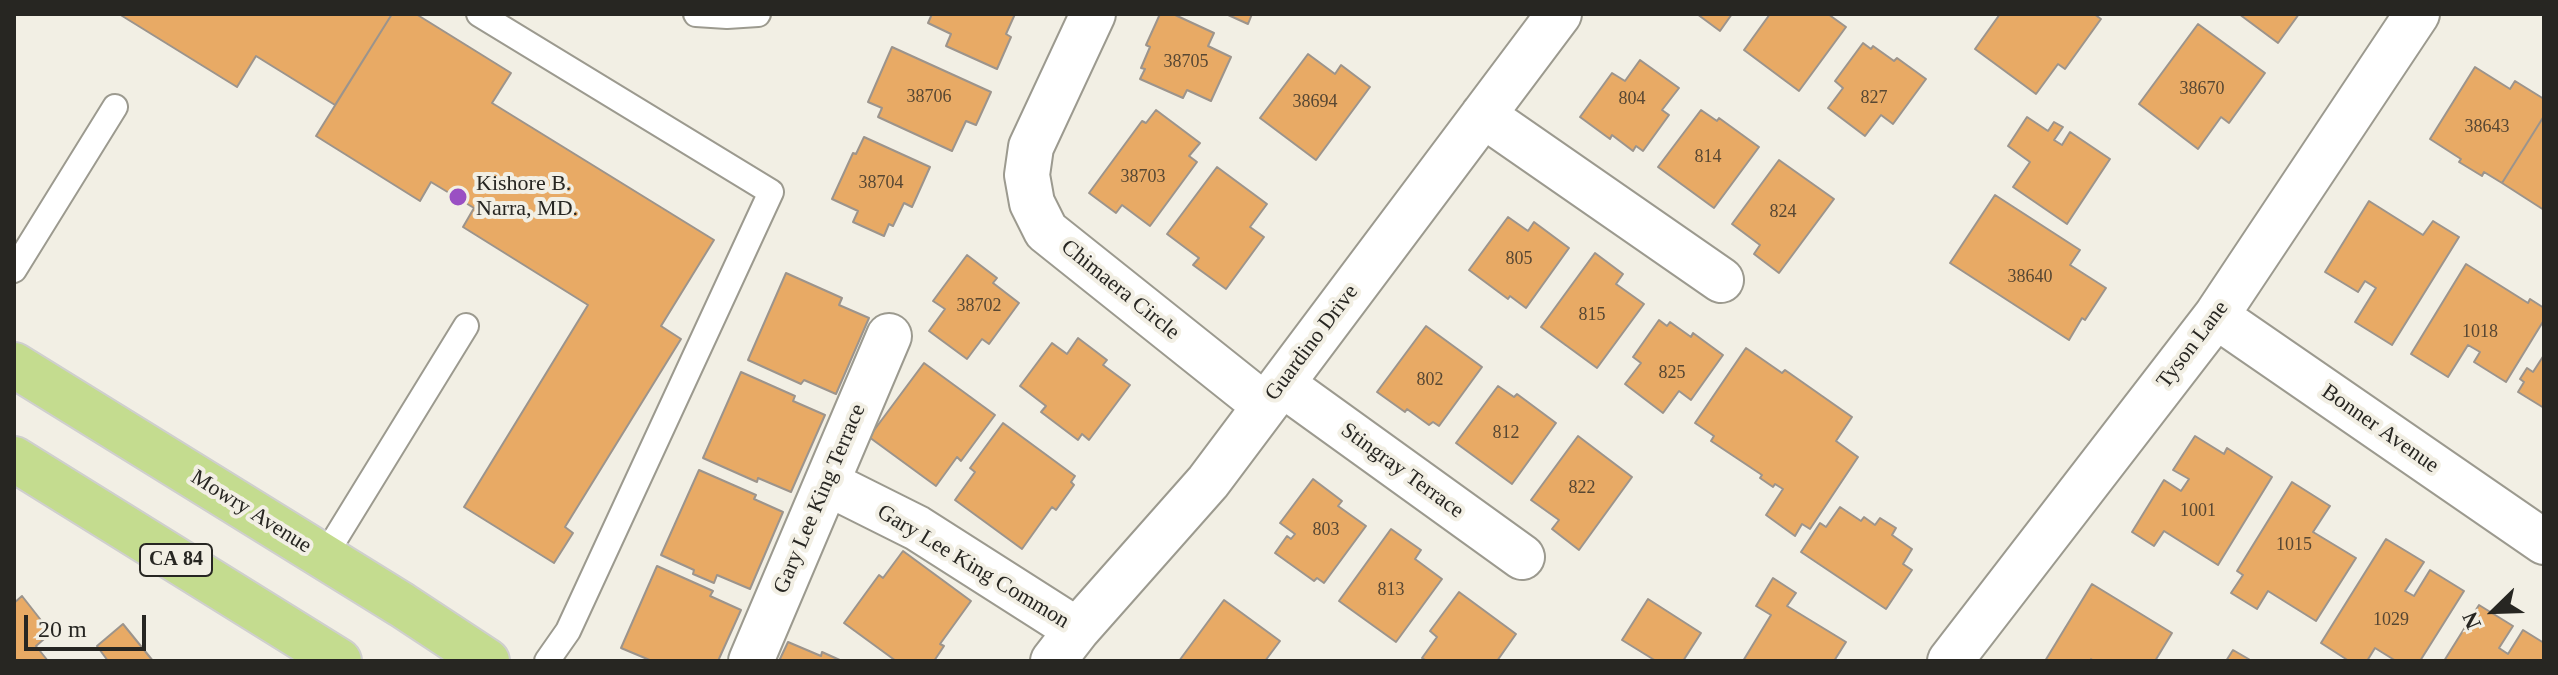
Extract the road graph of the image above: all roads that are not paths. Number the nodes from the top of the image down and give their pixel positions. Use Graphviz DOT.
graph roads {
  1 [pos="479,14"];
  2 [pos="696,14"];
  3 [pos="758,14"];
  4 [pos="1093,14"];
  5 [pos="1559,14"];
  6 [pos="2417,14"];
  7 [pos="115,107"];
  8 [pos="1483,115"];
  9 [pos="14,270"];
  10 [pos="1721,280"];
  11 [pos="2216,316"];
  12 [pos="466,326"];
  13 [pos="889,336"];
  14 [pos="14,365"];
  15 [pos="1273,395"];
  16 [pos="14,459"];
  17 [pos="827,483"];
  18 [pos="2544,542"];
  19 [pos="324,557"];
  20 [pos="1522,557"];
  21 [pos="1067,650"];
  22 [pos="339,661"];
  23 [pos="487,661"];
  24 [pos="547,661"];
  25 [pos="751,661"];
  26 [pos="1950,661"];
  1 -- 24 [label="lane"];
  2 -- 3 [label="lane"];
  4 -- 15 [label="street, Chimaera Circle"];
  5 -- 8 [label="street, Guardino Drive"];
  6 -- 11 [label="street, Tyson Lane"];
  7 -- 9 [label="lane"];
  8 -- 10 [label="street"];
  8 -- 15 [label="street, Guardino Drive"];
  11 -- 18 [label="street, Bonner Avenue"];
  11 -- 26 [label="street, Tyson Lane"];
  12 -- 19 [label="lane"];
  13 -- 17 [label="street, Gary Lee King Terrace"];
  14 -- 19 [label="main road, Mowry Avenue"];
  15 -- 20 [label="street, Stingray Terrace"];
  15 -- 21 [label="street, Guardino Drive"];
  16 -- 22 [label="main road, CA 84"];
  17 -- 21 [label="street, Gary Lee King Common"];
  17 -- 25 [label="street, Gary Lee King Terrace"];
  19 -- 23 [label="main road, Mowry Avenue"];
}
